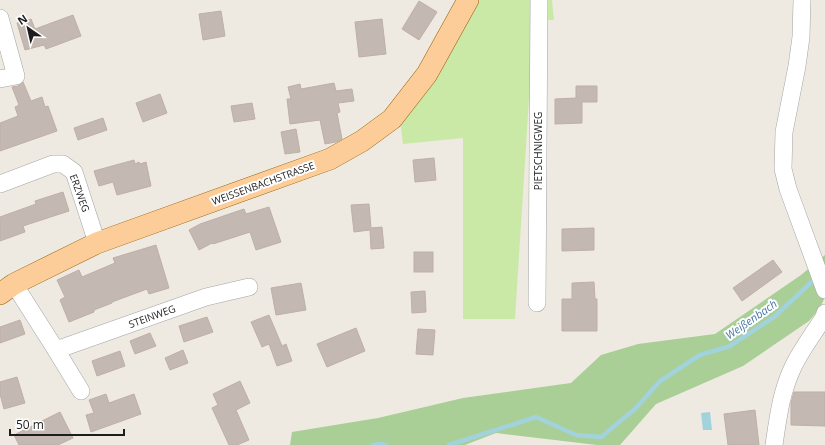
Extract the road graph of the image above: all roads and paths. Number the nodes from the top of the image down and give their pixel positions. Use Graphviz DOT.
graph roads {
  1 [pos="468,0"];
  2 [pos="539,0"];
  3 [pos="802,0"];
  4 [pos="0,18"];
  5 [pos="0,79"];
  6 [pos="0,184"];
  7 [pos="97,243"];
  8 [pos="824,286"];
  9 [pos="249,287"];
  10 [pos="7,289"];
  11 [pos="825,290"];
  12 [pos="537,303"];
  13 [pos="825,313"];
  14 [pos="56,350"];
  15 [pos="81,391"];
  16 [pos="774,445"];
  1 -- 7 [label="main road, WEISSENBACHSTRASSE"];
  2 -- 12 [label="street, PIETSCHNIGWEG"];
  3 -- 8 [label="street"];
  4 -- 5 [label="street"];
  6 -- 7 [label="street, ERZWEG"];
  7 -- 10 [label="main road, WEISSENBACHSTRASSE"];
  8 -- 11 [label="street"];
  9 -- 14 [label="street, STEINWEG"];
  10 -- 14 [label="street"];
  13 -- 16 [label="street"];
  14 -- 15 [label="street"];
}
